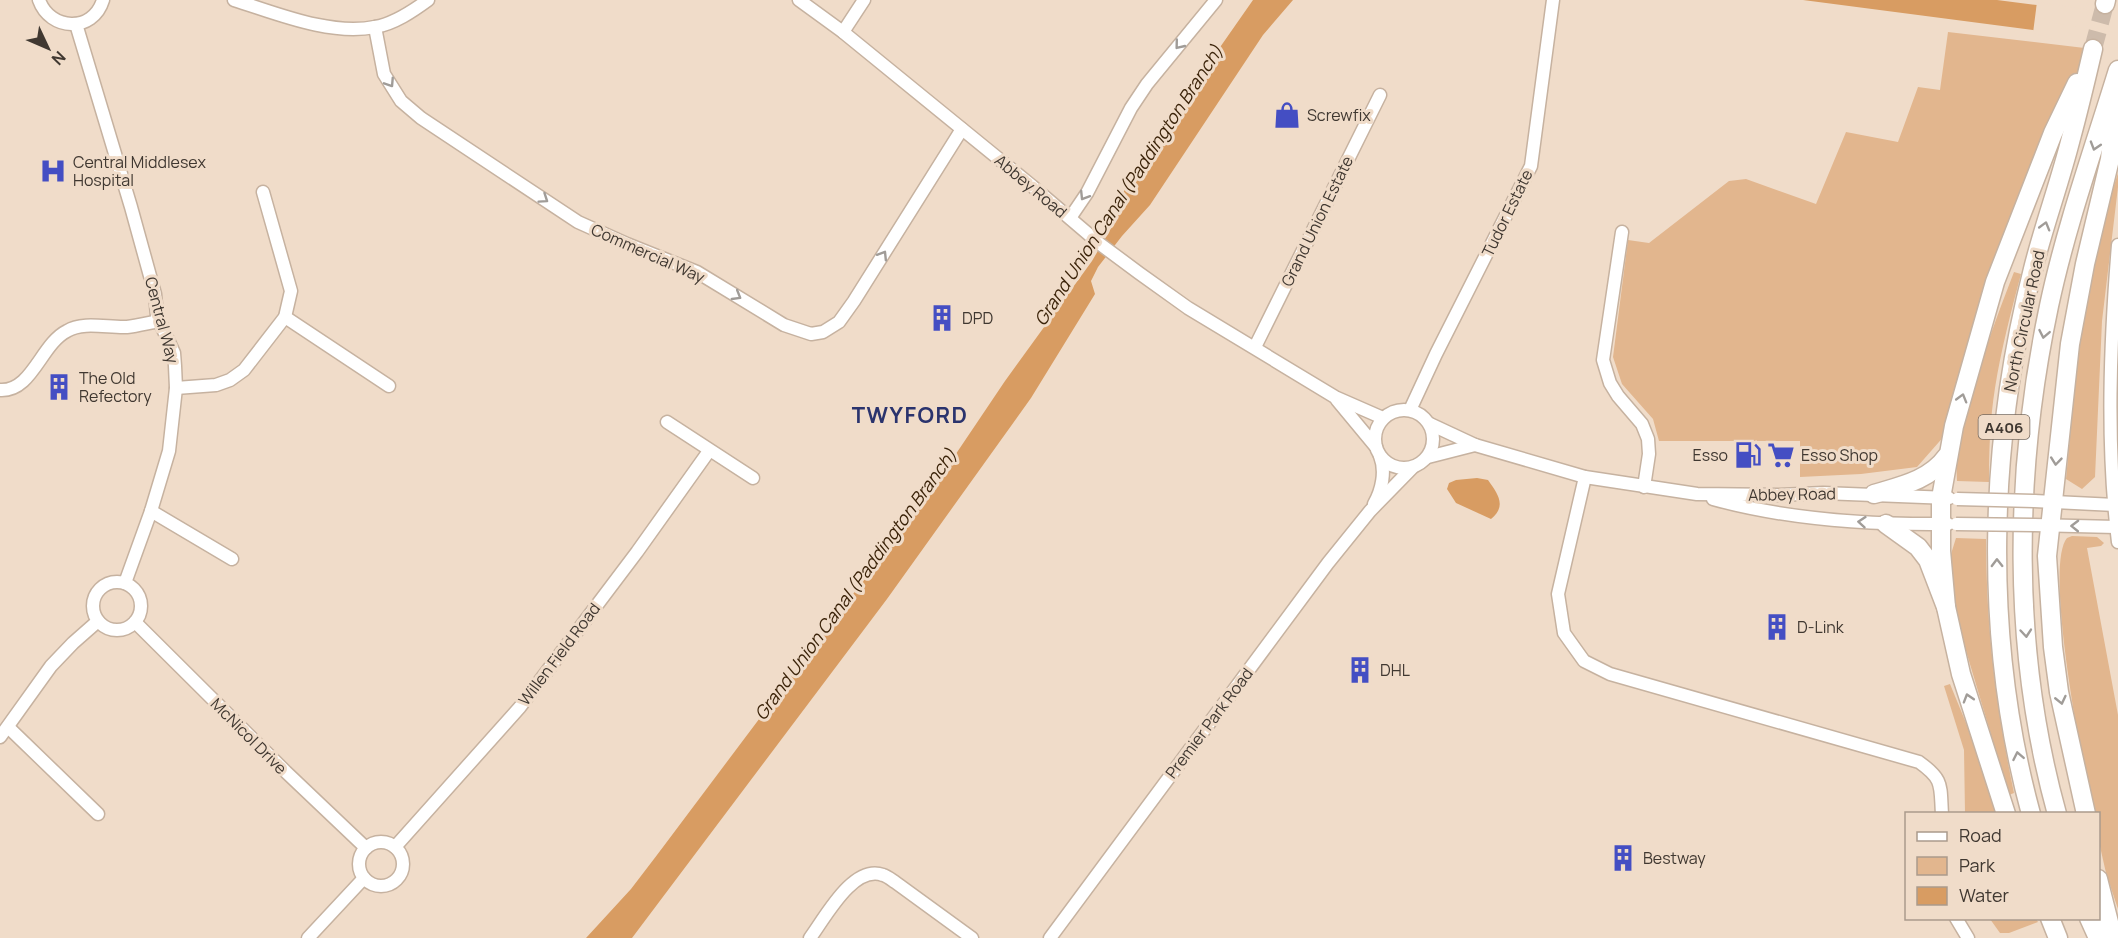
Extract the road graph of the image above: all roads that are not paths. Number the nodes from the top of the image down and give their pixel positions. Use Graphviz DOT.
graph roads {
  1 [pos="39,0"];
  2 [pos="103,0"];
  3 [pos="234,0"];
  4 [pos="428,0"];
  5 [pos="799,0"];
  6 [pos="864,0"];
  7 [pos="1216,0"];
  8 [pos="1553,0"];
  9 [pos="76,24"];
  10 [pos="375,27"];
  11 [pos="843,32"];
  12 [pos="2118,70"];
  13 [pos="2118,87"];
  14 [pos="1380,95"];
  15 [pos="962,129"];
  16 [pos="263,192"];
  17 [pos="1070,218"];
  18 [pos="1622,232"];
  19 [pos="2118,244"];
  20 [pos="285,317"];
  21 [pos="159,321"];
  22 [pos="1255,347"];
  23 [pos="389,386"];
  24 [pos="176,388"];
  25 [pos="0,390"];
  26 [pos="1335,397"];
  27 [pos="1410,410"];
  28 [pos="1383,418"];
  29 [pos="667,422"];
  30 [pos="1430,424"];
  31 [pos="1475,446"];
  32 [pos="709,450"];
  33 [pos="1378,451"];
  34 [pos="1948,454"];
  35 [pos="1428,457"];
  36 [pos="1413,467"];
  37 [pos="1585,477"];
  38 [pos="753,478"];
  39 [pos="1644,487"];
  40 [pos="1697,494"];
  41 [pos="1874,494"];
  42 [pos="1949,498"];
  43 [pos="2043,501"];
  44 [pos="2115,505"];
  45 [pos="151,511"];
  46 [pos="1370,511"];
  47 [pos="1886,524"];
  48 [pos="1948,524"];
  49 [pos="2042,525"];
  50 [pos="2116,527"];
  51 [pos="2118,542"];
  52 [pos="232,559"];
  53 [pos="125,583"];
  54 [pos="1946,607"];
  55 [pos="98,621"];
  56 [pos="135,622"];
  57 [pos="4,732"];
  58 [pos="1942,812"];
  59 [pos="2006,812"];
  60 [pos="2031,812"];
  61 [pos="2057,812"];
  62 [pos="2086,812"];
  63 [pos="98,814"];
  64 [pos="366,848"];
  65 [pos="396,848"];
  66 [pos="364,878"];
  67 [pos="2100,913"];
  68 [pos="1957,920"];
  69 [pos="2050,920"];
  70 [pos="2064,920"];
  71 [pos="2099,920"];
  72 [pos="308,938"];
  73 [pos="810,938"];
  74 [pos="972,938"];
  75 [pos="1050,938"];
  76 [pos="1968,938"];
  77 [pos="2058,938"];
  78 [pos="2070,938"];
  79 [pos="2098,938"];
  80 [pos="2113,938"];
  1 -- 9 [label="street"];
  2 -- 9 [label="street"];
  3 -- 10 [label="street"];
  4 -- 10 [label="street"];
  5 -- 11 [label="street, Abbey Road"];
  6 -- 11 [label="street"];
  7 -- 17 [label="street, one-way"];
  8 -- 27 [label="street, Tudor Estate"];
  9 -- 21 [label="street, Central Way"];
  10 -- 15 [label="street, Commercial Way, one-way"];
  11 -- 15 [label="street, Abbey Road"];
  12 -- 61 [label="highway, North Circular Road / A406, one-way"];
  13 -- 43 [label="highway, one-way"];
  14 -- 22 [label="street, Grand Union Estate"];
  15 -- 17 [label="street, Abbey Road"];
  16 -- 20 [label="street"];
  17 -- 22 [label="street, Abbey Road"];
  18 -- 39 [label="street"];
  19 -- 44 [label="street"];
  20 -- 23 [label="street"];
  20 -- 24 [label="street"];
  21 -- 24 [label="street, Central Way"];
  21 -- 25 [label="street"];
  22 -- 26 [label="street, Abbey Road"];
  24 -- 45 [label="street, Central Way"];
  26 -- 28 [label="street, Abbey Road"];
  26 -- 33 [label="street, Abbey Road"];
  27 -- 28 [label="street"];
  27 -- 30 [label="street"];
  28 -- 33 [label="street"];
  29 -- 32 [label="street"];
  30 -- 31 [label="street, Abbey Road"];
  30 -- 35 [label="street"];
  31 -- 35 [label="street, Abbey Road"];
  31 -- 37 [label="street, Abbey Road"];
  32 -- 38 [label="street"];
  32 -- 65 [label="street, Willen Field Road"];
  33 -- 36 [label="street"];
  33 -- 46 [label="street, Premier Park Road"];
  34 -- 41 [label="highway"];
  34 -- 42 [label="highway"];
  34 -- 60 [label="highway, North Circular Road / A406"];
  35 -- 36 [label="street"];
  36 -- 46 [label="street, Premier Park Road"];
  37 -- 39 [label="street, Abbey Road"];
  37 -- 58 [label="street"];
  39 -- 40 [label="street, Abbey Road"];
  40 -- 41 [label="street, Abbey Road"];
  47 -- 40 [label="street, Abbey Road, one-way"];
  41 -- 42 [label="street, Abbey Road"];
  42 -- 43 [label="street, Abbey Road, bridge"];
  42 -- 48 [label="highway"];
  43 -- 44 [label="street, Abbey Road"];
  43 -- 49 [label="highway"];
  44 -- 50 [label="street"];
  45 -- 52 [label="street"];
  45 -- 53 [label="street, Central Way"];
  46 -- 75 [label="street, Premier Park Road"];
  47 -- 48 [label="street, Abbey Road"];
  47 -- 54 [label="highway"];
  48 -- 49 [label="street, Abbey Road, bridge"];
  48 -- 54 [label="highway"];
  50 -- 49 [label="street, Abbey Road, one-way"];
  49 -- 62 [label="highway, one-way"];
  50 -- 51 [label="street"];
  53 -- 55 [label="street"];
  53 -- 56 [label="street"];
  59 -- 54 [label="highway, one-way"];
  55 -- 56 [label="street"];
  55 -- 57 [label="street"];
  56 -- 64 [label="street, McNicol Drive"];
  57 -- 63 [label="street"];
  64 -- 65 [label="street"];
  64 -- 66 [label="street"];
  65 -- 66 [label="street"];
  66 -- 72 [label="street"];
  67 -- 80 [label="highway"];
  68 -- 76 [label="street"];
  69 -- 77 [label="highway"];
  70 -- 78 [label="highway"];
  71 -- 79 [label="highway"];
  73 -- 74 [label="street"];
}
